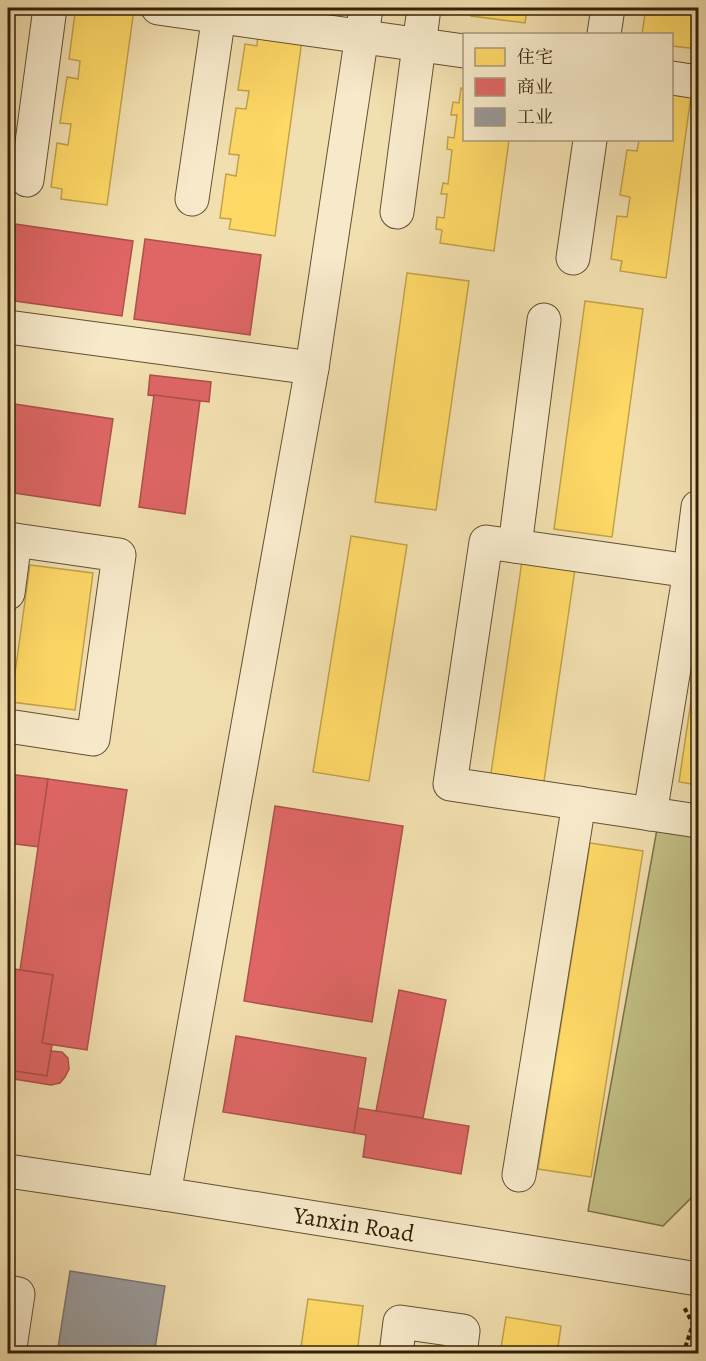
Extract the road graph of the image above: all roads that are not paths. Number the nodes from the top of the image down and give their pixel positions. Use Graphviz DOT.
graph roads {
  1 [pos="50,8"];
  2 [pos="158,8"];
  3 [pos="424,8"];
  4 [pos="608,8"];
  5 [pos="219,12"];
  6 [pos="364,22"];
  7 [pos="604,33"];
  8 [pos="420,45"];
  9 [pos="463,51"];
  10 [pos="673,78"];
  11 [pos="699,82"];
  12 [pos="590,141"];
  13 [pos="27,180"];
  14 [pos="192,199"];
  15 [pos="397,212"];
  16 [pos="573,258"];
  17 [pos="544,320"];
  18 [pos="8,327"];
  19 [pos="312,368"];
  20 [pos="699,507"];
  21 [pos="11,539"];
  22 [pos="515,546"];
  23 [pos="690,571"];
  24 [pos="8,593"];
  25 [pos="8,726"];
  26 [pos="579,803"];
  27 [pos="650,814"];
  28 [pos="699,821"];
  29 [pos="8,1171"];
  30 [pos="519,1174"];
  31 [pos="164,1194"];
  32 [pos="690,1291"];
  33 [pos="8,1292"];
  34 [pos="9,1353"];
  35 [pos="396,1353"];
  36 [pos="460,1353"];
  1 -- 13 [label="street"];
  2 -- 5 [label="street"];
  3 -- 8 [label="street"];
  4 -- 7 [label="street"];
  5 -- 6 [label="street"];
  5 -- 14 [label="street"];
  6 -- 8 [label="street"];
  6 -- 19 [label="street"];
  8 -- 9 [label="street"];
  8 -- 15 [label="street"];
  10 -- 11 [label="street"];
  12 -- 16 [label="street"];
  17 -- 22 [label="street"];
  18 -- 19 [label="street"];
  19 -- 31 [label="street"];
  20 -- 23 [label="street"];
  21 -- 24 [label="street"];
  21 -- 25 [label="street"];
  22 -- 23 [label="street"];
  22 -- 26 [label="street"];
  23 -- 27 [label="street"];
  26 -- 27 [label="street"];
  26 -- 30 [label="street"];
  27 -- 28 [label="street"];
  29 -- 31 [label="street, Yanxin Road"];
  31 -- 32 [label="street, Yanxin Road"];
  33 -- 34 [label="street"];
  35 -- 36 [label="street"];
}
